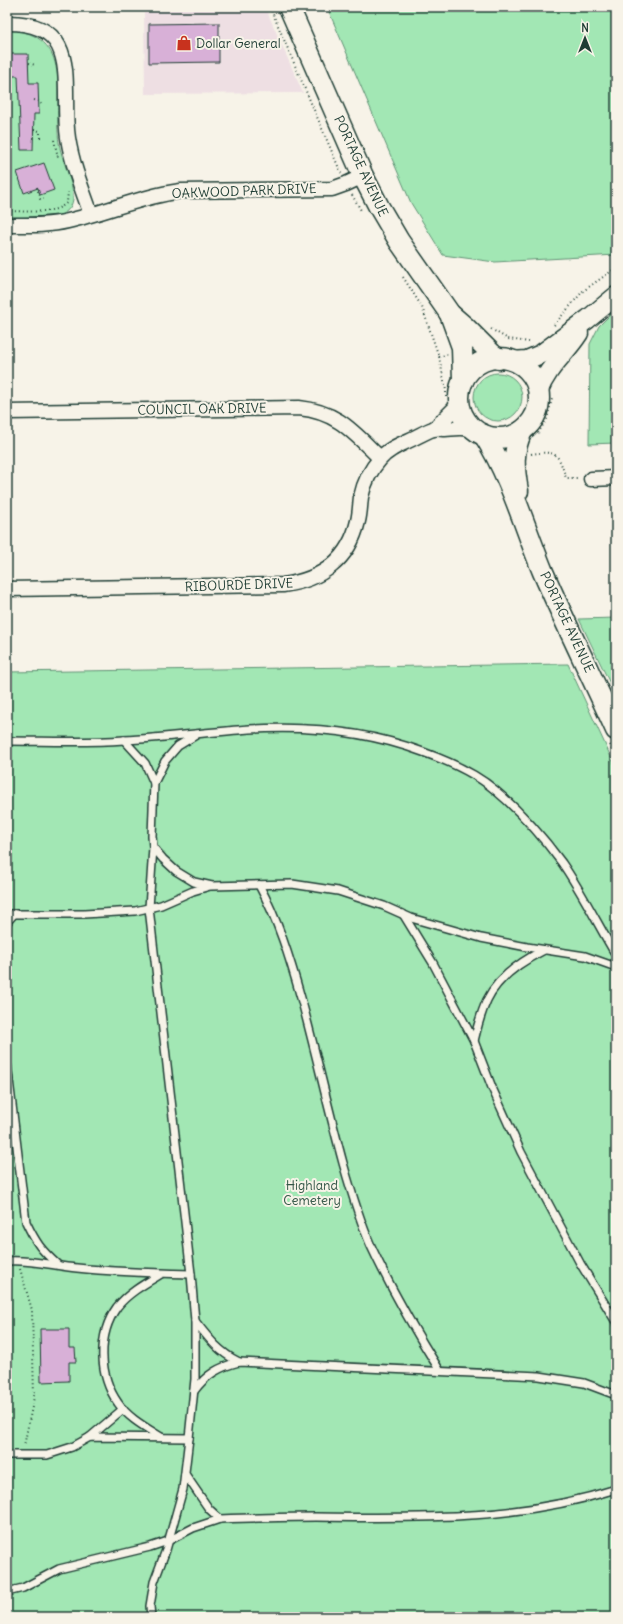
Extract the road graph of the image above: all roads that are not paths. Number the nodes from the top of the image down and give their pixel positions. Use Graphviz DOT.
graph roads {
  1 [pos="289,7"];
  2 [pos="7,23"];
  3 [pos="363,176"];
  4 [pos="91,214"];
  5 [pos="7,225"];
  6 [pos="616,296"];
  7 [pos="450,314"];
  8 [pos="588,319"];
  9 [pos="506,360"];
  10 [pos="463,381"];
  11 [pos="545,393"];
  12 [pos="460,403"];
  13 [pos="7,412"];
  14 [pos="434,429"];
  15 [pos="530,432"];
  16 [pos="480,433"];
  17 [pos="380,458"];
  18 [pos="616,478"];
  19 [pos="591,479"];
  20 [pos="522,512"];
  21 [pos="7,589"];
  22 [pos="616,730"];
  23 [pos="196,735"];
  24 [pos="124,740"];
  25 [pos="7,741"];
  26 [pos="154,784"];
  27 [pos="153,847"];
  28 [pos="259,885"];
  29 [pos="212,886"];
  30 [pos="149,908"];
  31 [pos="10,914"];
  32 [pos="403,914"];
  33 [pos="7,922"];
  34 [pos="544,950"];
  35 [pos="616,955"];
  36 [pos="616,967"];
  37 [pos="474,1041"];
  38 [pos="7,1063"];
  39 [pos="7,1262"];
  40 [pos="58,1265"];
  41 [pos="161,1274"];
  42 [pos="191,1274"];
  43 [pos="196,1321"];
  44 [pos="616,1322"];
  45 [pos="239,1362"];
  46 [pos="440,1371"];
  47 [pos="194,1391"];
  48 [pos="616,1395"];
  49 [pos="123,1409"];
  50 [pos="90,1437"];
  51 [pos="161,1437"];
  52 [pos="189,1438"];
  53 [pos="7,1455"];
  54 [pos="185,1474"];
  55 [pos="616,1490"];
  56 [pos="220,1519"];
  57 [pos="168,1541"];
  58 [pos="7,1592"];
  59 [pos="151,1617"];
  1 -- 3 [label="main road, PORTAGE AVENUE"];
  2 -- 4 [label="street"];
  3 -- 4 [label="street, OAKWOOD PARK DRIVE"];
  3 -- 7 [label="main road, PORTAGE AVENUE"];
  4 -- 5 [label="street, OAKWOOD PARK DRIVE"];
  6 -- 8 [label="street"];
  7 -- 9 [label="main road, PORTAGE AVENUE"];
  7 -- 10 [label="main road, PORTAGE AVENUE"];
  8 -- 9 [label="street"];
  8 -- 11 [label="street"];
  9 -- 10 [label="main road"];
  9 -- 11 [label="main road"];
  10 -- 12 [label="main road"];
  11 -- 15 [label="main road"];
  12 -- 14 [label="street, RIBOURDE DRIVE"];
  12 -- 16 [label="main road"];
  13 -- 17 [label="street, COUNCIL OAK DRIVE"];
  14 -- 16 [label="street, RIBOURDE DRIVE"];
  14 -- 17 [label="street, RIBOURDE DRIVE"];
  15 -- 16 [label="main road"];
  15 -- 20 [label="main road, PORTAGE AVENUE"];
  16 -- 20 [label="main road, PORTAGE AVENUE"];
  17 -- 21 [label="street, RIBOURDE DRIVE"];
  18 -- 19 [label="street"];
  20 -- 22 [label="main road, PORTAGE AVENUE"];
  23 -- 24 [label="lane"];
  23 -- 26 [label="lane"];
  23 -- 35 [label="lane"];
  24 -- 25 [label="lane"];
  24 -- 26 [label="lane"];
  26 -- 27 [label="lane"];
  27 -- 29 [label="lane"];
  27 -- 30 [label="lane"];
  28 -- 29 [label="lane"];
  28 -- 32 [label="lane"];
  28 -- 46 [label="lane"];
  29 -- 30 [label="lane"];
  30 -- 31 [label="lane"];
  30 -- 42 [label="lane"];
  31 -- 33 [label="lane"];
  32 -- 34 [label="lane"];
  32 -- 37 [label="lane"];
  34 -- 36 [label="lane"];
  34 -- 37 [label="lane"];
  37 -- 44 [label="lane"];
  38 -- 40 [label="lane"];
  39 -- 40 [label="lane"];
  40 -- 41 [label="lane"];
  41 -- 42 [label="lane"];
  41 -- 49 [label="lane"];
  42 -- 43 [label="lane"];
  43 -- 45 [label="lane"];
  43 -- 47 [label="lane"];
  45 -- 46 [label="lane"];
  45 -- 47 [label="lane"];
  46 -- 48 [label="lane"];
  47 -- 52 [label="lane"];
  49 -- 50 [label="lane"];
  49 -- 51 [label="lane"];
  50 -- 51 [label="lane"];
  50 -- 53 [label="lane"];
  51 -- 52 [label="lane"];
  52 -- 54 [label="lane"];
  54 -- 56 [label="lane"];
  54 -- 57 [label="lane"];
  55 -- 56 [label="lane"];
  56 -- 57 [label="lane"];
  57 -- 58 [label="lane"];
  57 -- 59 [label="lane"];
}
